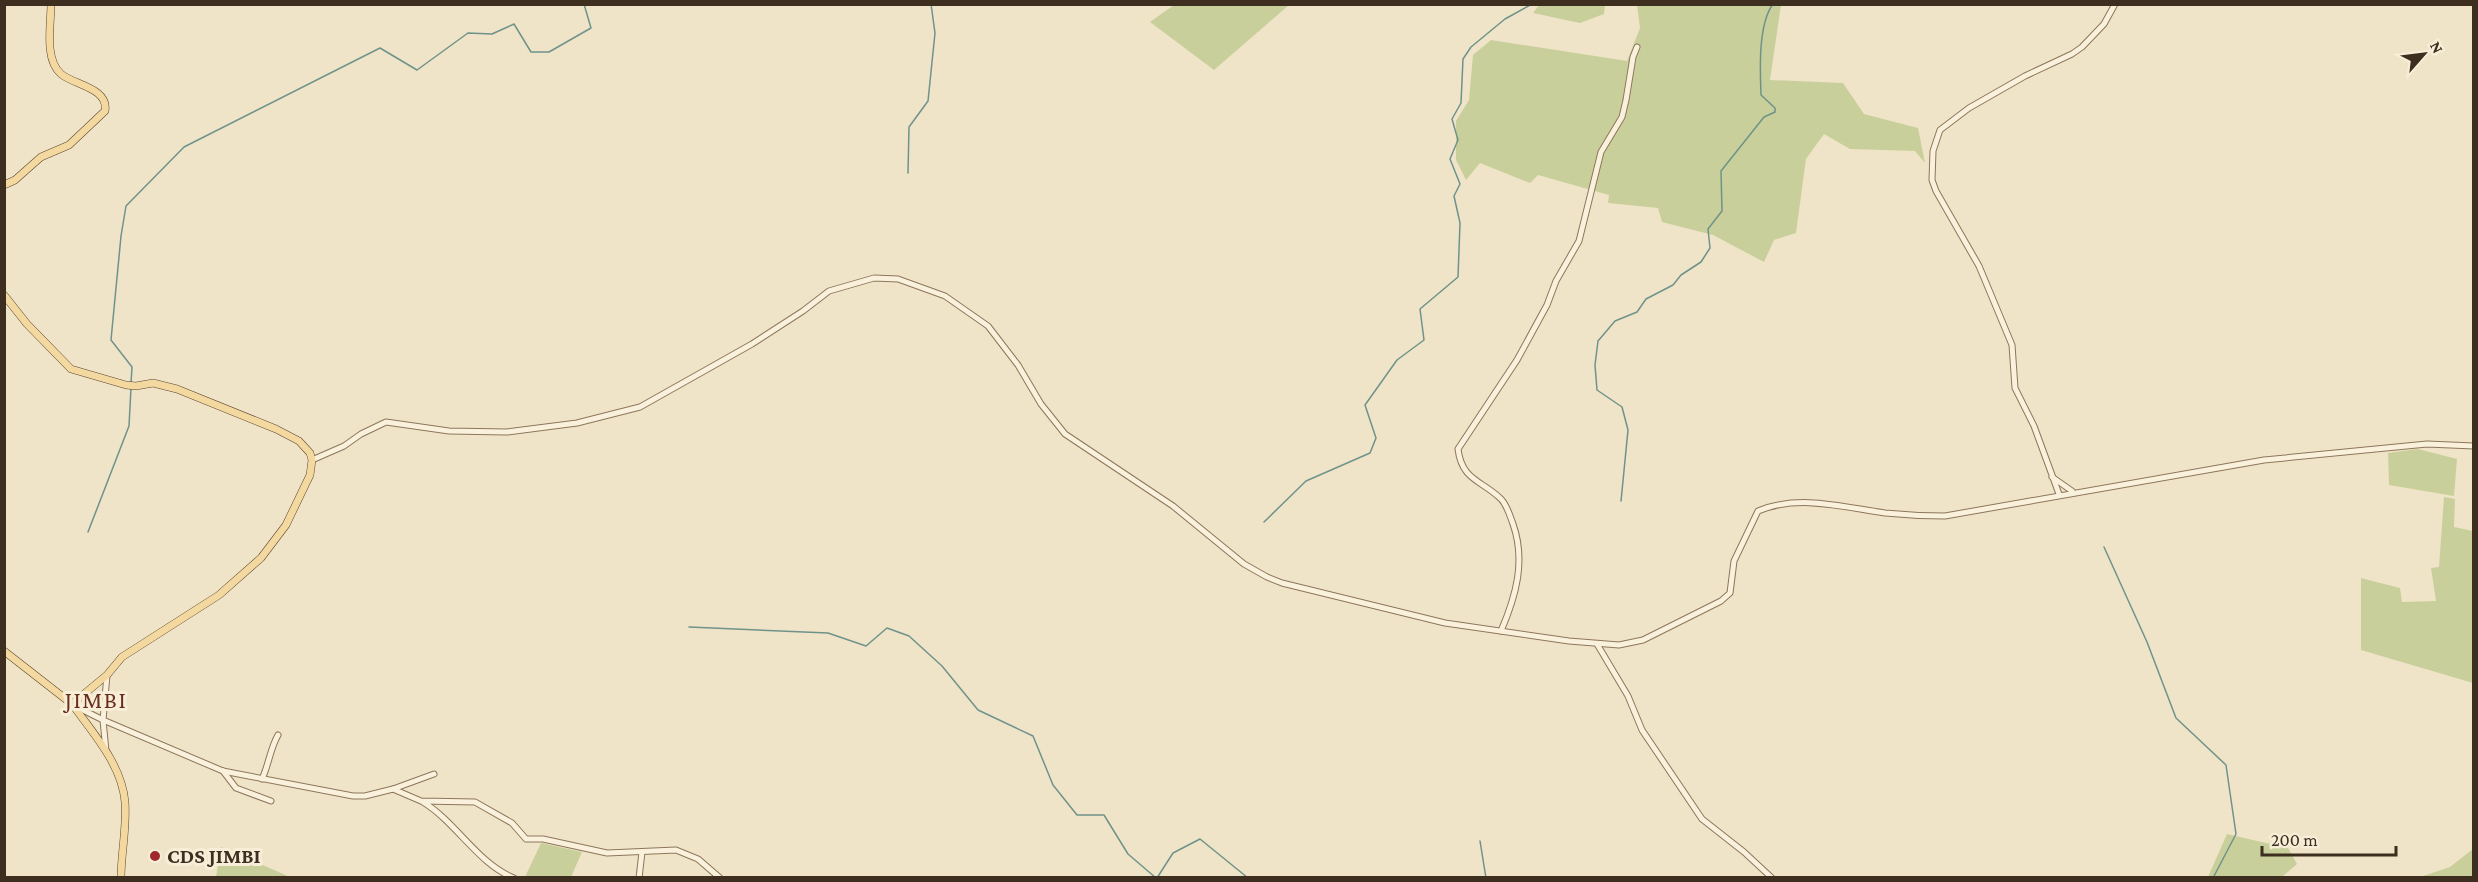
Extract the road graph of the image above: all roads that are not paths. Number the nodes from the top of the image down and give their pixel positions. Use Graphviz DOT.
graph roads {
  1 [pos="51,4"];
  2 [pos="2115,4"];
  3 [pos="1636,47"];
  4 [pos="4,185"];
  5 [pos="4,295"];
  6 [pos="2474,446"];
  7 [pos="312,460"];
  8 [pos="2052,477"];
  9 [pos="2074,492"];
  10 [pos="2059,494"];
  11 [pos="1501,631"];
  12 [pos="1597,644"];
  13 [pos="4,651"];
  14 [pos="107,675"];
  15 [pos="72,704"];
  16 [pos="103,720"];
  17 [pos="278,735"];
  18 [pos="106,751"];
  19 [pos="223,771"];
  20 [pos="434,774"];
  21 [pos="262,779"];
  22 [pos="393,789"];
  23 [pos="271,801"];
  24 [pos="421,801"];
  25 [pos="642,852"];
  26 [pos="121,878"];
  27 [pos="514,878"];
  28 [pos="639,878"];
  29 [pos="720,878"];
  30 [pos="1772,878"];
  1 -- 4 [label="main road"];
  2 -- 8 [label="street"];
  3 -- 11 [label="street"];
  5 -- 7 [label="main road"];
  6 -- 9 [label="street"];
  7 -- 11 [label="street"];
  7 -- 14 [label="main road"];
  8 -- 9 [label="street"];
  8 -- 10 [label="street"];
  9 -- 10 [label="street"];
  10 -- 12 [label="street"];
  11 -- 12 [label="street"];
  12 -- 30 [label="street"];
  13 -- 15 [label="main road"];
  14 -- 15 [label="main road"];
  14 -- 16 [label="street"];
  15 -- 16 [label="street"];
  15 -- 18 [label="main road"];
  16 -- 18 [label="street"];
  16 -- 19 [label="street"];
  17 -- 21 [label="street"];
  18 -- 26 [label="main road"];
  19 -- 21 [label="street"];
  19 -- 23 [label="street"];
  20 -- 22 [label="street"];
  21 -- 22 [label="street"];
  22 -- 24 [label="street"];
  24 -- 25 [label="street"];
  24 -- 27 [label="street"];
  25 -- 28 [label="street"];
  25 -- 29 [label="street"];
}
